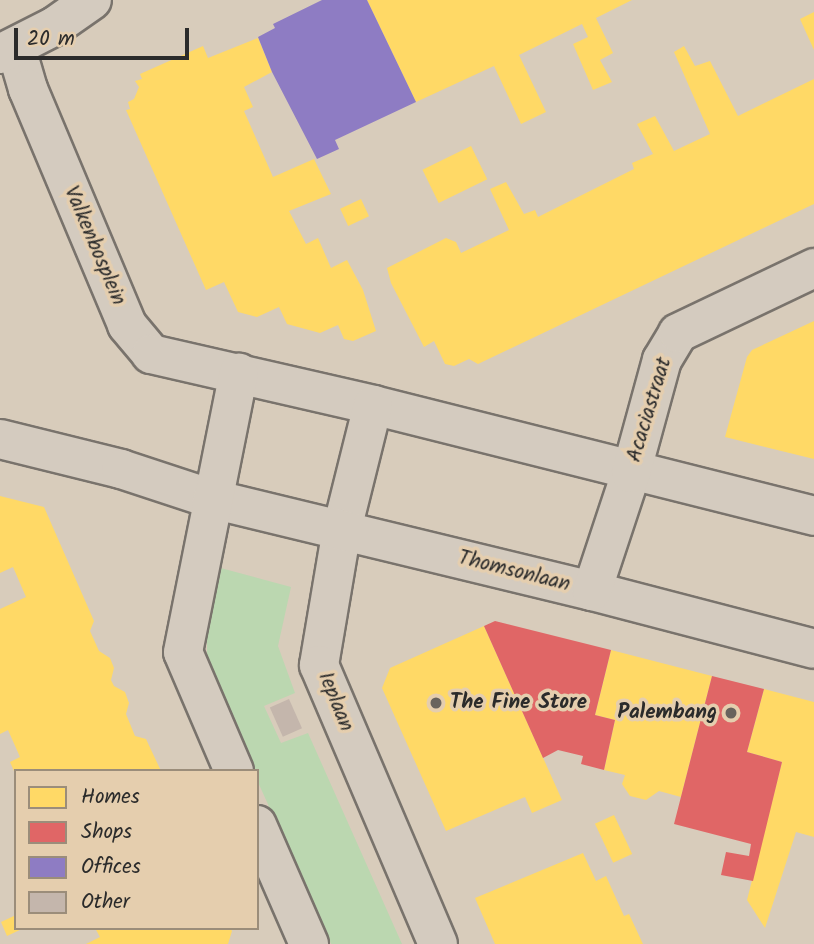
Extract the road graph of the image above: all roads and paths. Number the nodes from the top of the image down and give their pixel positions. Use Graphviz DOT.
graph roads {
  1 [pos="92,0"];
  2 [pos="8,51"];
  3 [pos="814,268"];
  4 [pos="239,373"];
  5 [pos="373,405"];
  6 [pos="0,439"];
  7 [pos="631,473"];
  8 [pos="212,499"];
  9 [pos="814,516"];
  10 [pos="342,529"];
  11 [pos="592,591"];
  12 [pos="814,649"];
  13 [pos="233,769"];
  14 [pos="259,830"];
  15 [pos="309,944"];
  16 [pos="438,944"];
  1 -- 2 [label="street"];
  2 -- 4 [label="street, Valkenbosplein"];
  3 -- 7 [label="street, Acaciastraat"];
  4 -- 5 [label="street"];
  4 -- 8 [label="street"];
  5 -- 7 [label="street"];
  5 -- 10 [label="street, Ieplaan"];
  6 -- 8 [label="street"];
  7 -- 9 [label="street"];
  7 -- 11 [label="street, Acaciastraat"];
  8 -- 10 [label="street, Thomsonlaan"];
  8 -- 13 [label="street"];
  10 -- 11 [label="street, Thomsonlaan"];
  10 -- 16 [label="street, Ieplaan"];
  11 -- 12 [label="street, Thomsonlaan"];
  14 -- 15 [label="street"];
}
